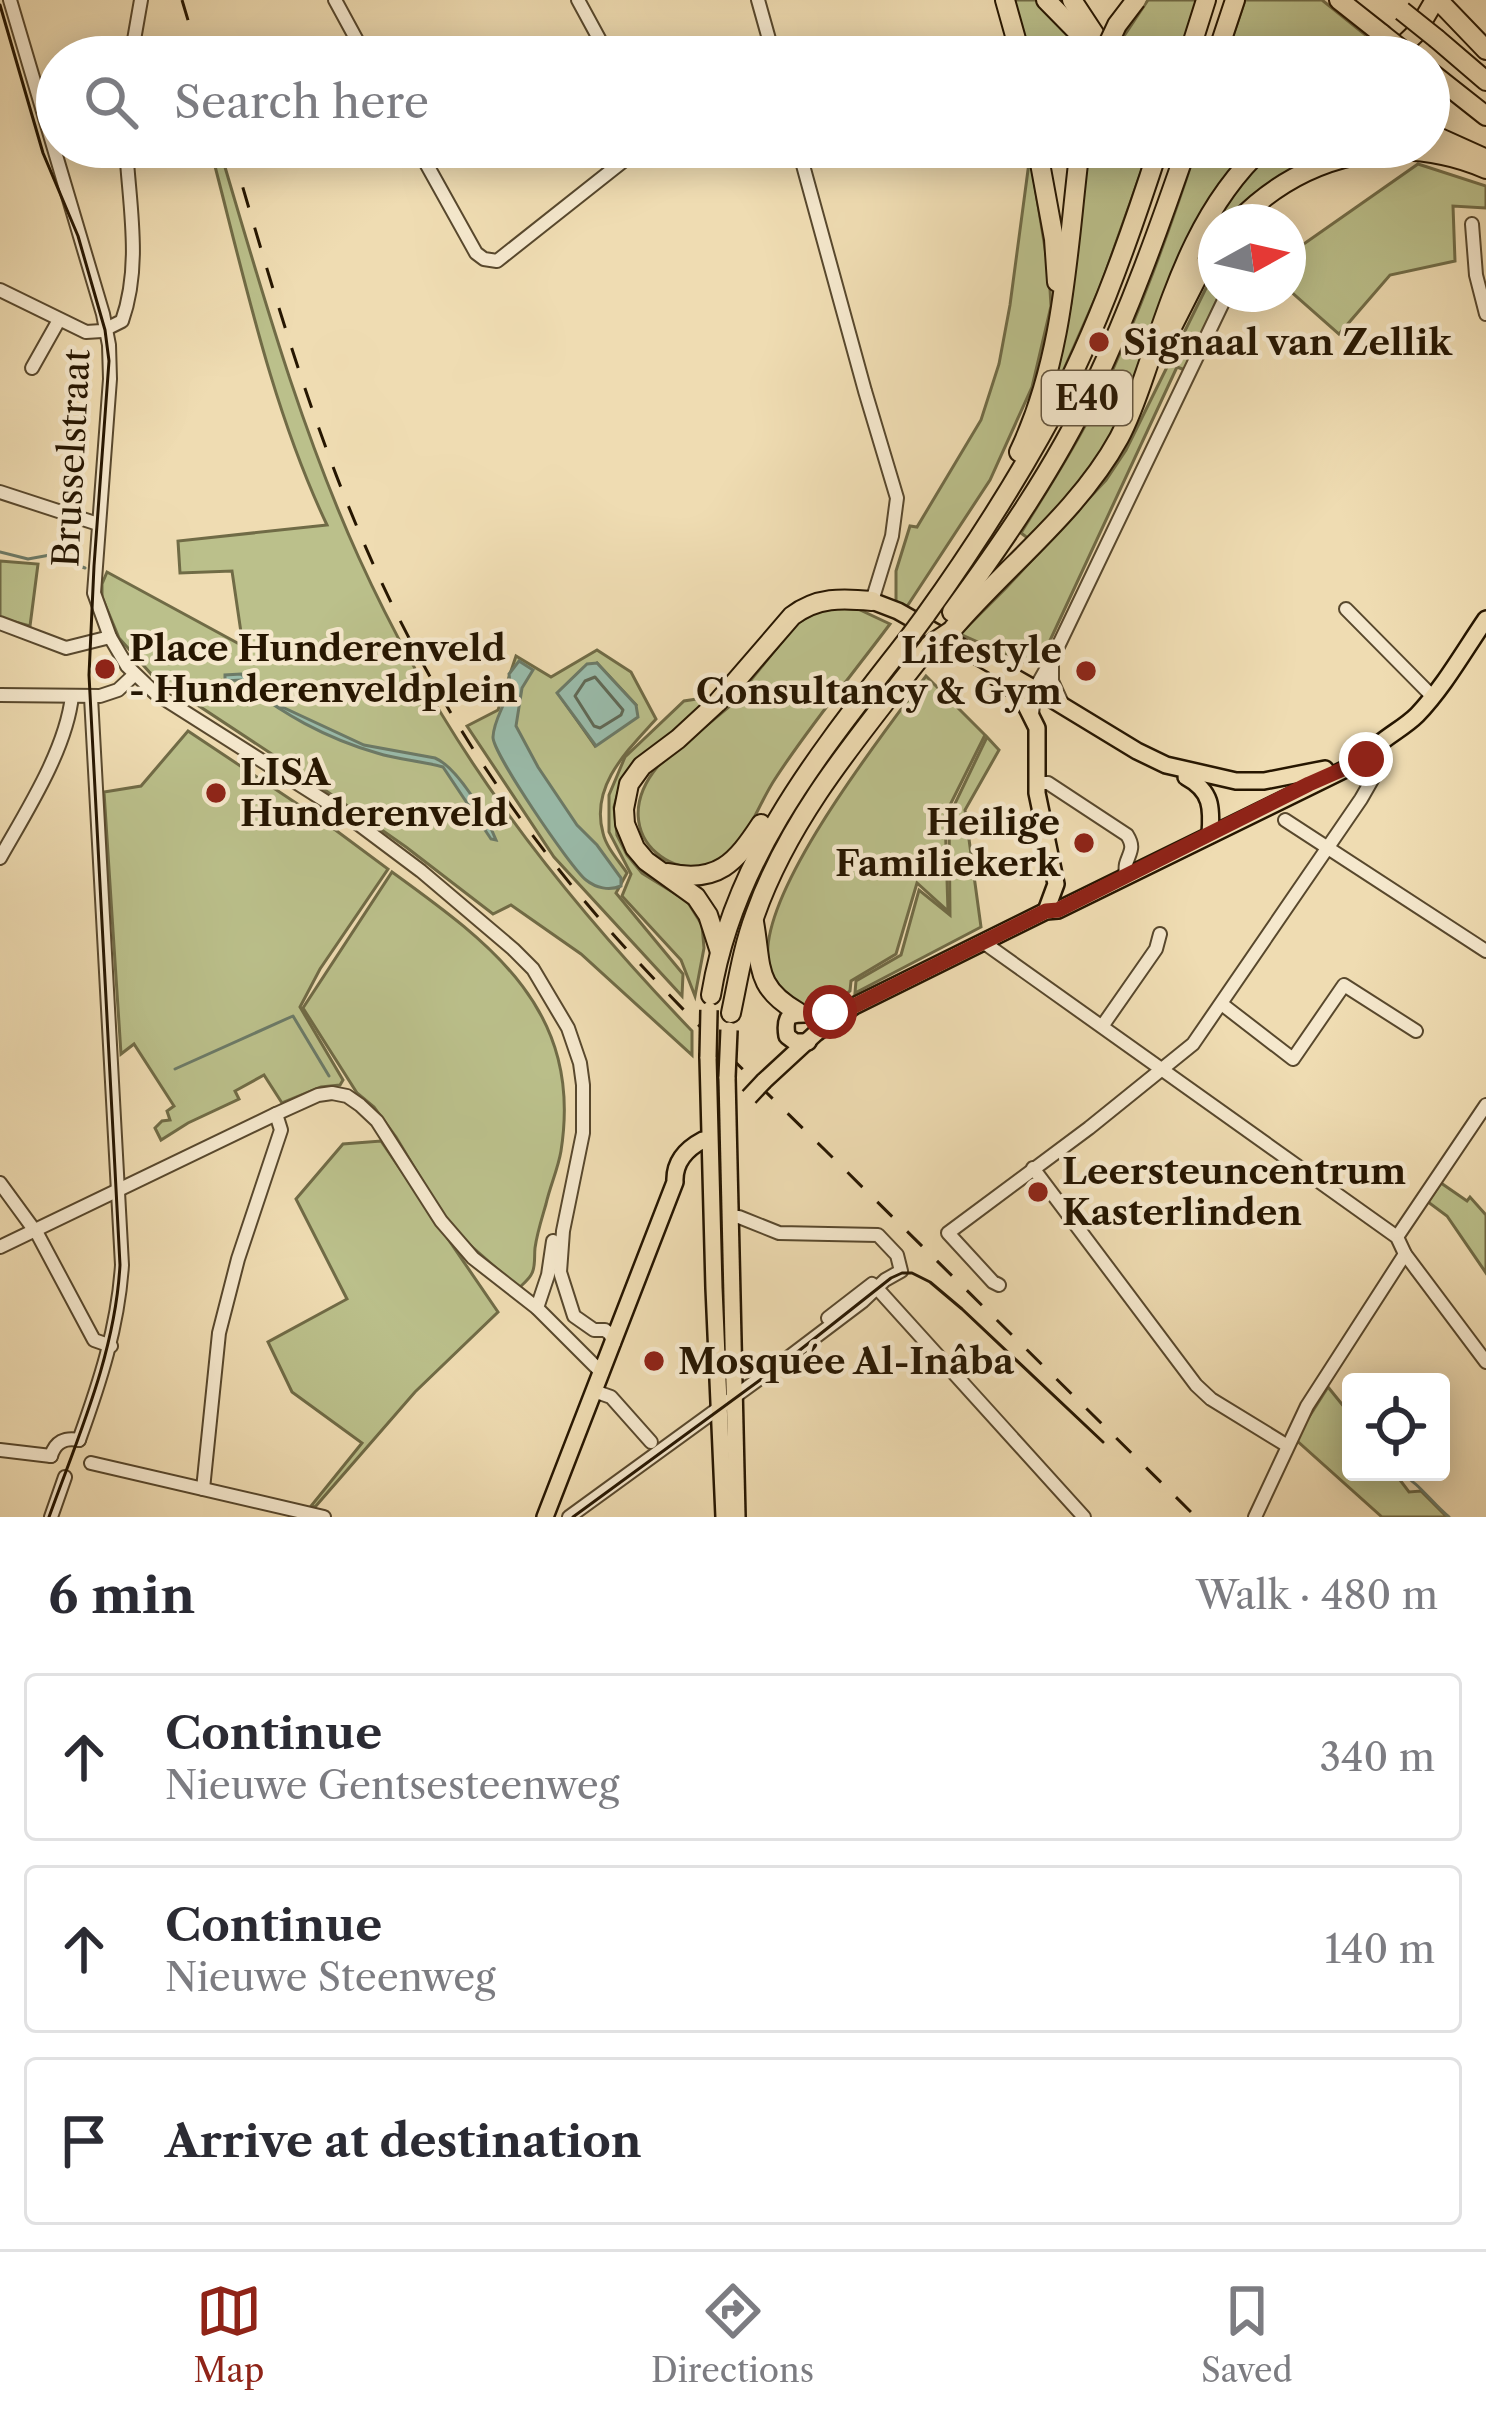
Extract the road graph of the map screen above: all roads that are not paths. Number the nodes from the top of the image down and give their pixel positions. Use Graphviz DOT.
graph roads {
  1 [pos="10,0"];
  2 [pos="141,0"];
  3 [pos="335,0"];
  4 [pos="578,0"];
  5 [pos="758,0"];
  6 [pos="1005,0"];
  7 [pos="1046,0"];
  8 [pos="1072,0"];
  9 [pos="1136,0"];
  10 [pos="1206,0"];
  11 [pos="1235,0"];
  12 [pos="1339,0"];
  13 [pos="1441,5"];
  14 [pos="1395,6"];
  15 [pos="135,36"];
  16 [pos="355,36"];
  17 [pos="598,36"];
  18 [pos="768,36"];
  19 [pos="1015,36"];
  20 [pos="1081,36"];
  21 [pos="1096,36"];
  22 [pos="1112,36"];
  23 [pos="1195,36"];
  24 [pos="1223,36"];
  25 [pos="1385,36"];
  26 [pos="1412,36"];
  27 [pos="1432,36"];
  28 [pos="1486,50"];
  29 [pos="1450,51"];
  30 [pos="1486,81"];
  31 [pos="1450,88"];
  32 [pos="36,89"];
  33 [pos="1486,116"];
  34 [pos="1450,137"];
  35 [pos="1450,143"];
  36 [pos="1486,147"];
  37 [pos="1450,156"];
  38 [pos="1486,159"];
  39 [pos="59,168"];
  40 [pos="128,168"];
  41 [pos="429,168"];
  42 [pos="614,168"];
  43 [pos="804,168"];
  44 [pos="1041,168"];
  45 [pos="1078,168"];
  46 [pos="1152,168"];
  47 [pos="1179,168"];
  48 [pos="1244,168"];
  49 [pos="1312,168"];
  50 [pos="1486,169"];
  51 [pos="1255,204"];
  52 [pos="1472,224"];
  53 [pos="1198,279"];
  54 [pos="0,290"];
  55 [pos="1218,312"];
  56 [pos="1486,314"];
  57 [pos="59,320"];
  58 [pos="106,329"];
  59 [pos="1058,334"];
  60 [pos="32,368"];
  61 [pos="1134,408"];
  62 [pos="1009,489"];
  63 [pos="0,492"];
  64 [pos="98,524"];
  65 [pos="872,601"];
  66 [pos="1346,609"];
  67 [pos="1486,619"];
  68 [pos="0,623"];
  69 [pos="939,624"];
  70 [pos="110,637"];
  71 [pos="1052,659"];
  72 [pos="134,675"];
  73 [pos="1035,689"];
  74 [pos="0,695"];
  75 [pos="72,697"];
  76 [pos="92,697"];
  77 [pos="1432,697"];
  78 [pos="1066,709"];
  79 [pos="1034,721"];
  80 [pos="1372,749"];
  81 [pos="1166,765"];
  82 [pos="1036,783"];
  83 [pos="790,796"];
  84 [pos="1285,820"];
  85 [pos="1210,835"];
  86 [pos="1328,848"];
  87 [pos="0,858"];
  88 [pos="661,871"];
  89 [pos="1125,876"];
  90 [pos="1056,884"];
  91 [pos="1077,900"];
  92 [pos="1046,911"];
  93 [pos="754,918"];
  94 [pos="1160,934"];
  95 [pos="983,942"];
  96 [pos="1486,951"];
  97 [pos="720,952"];
  98 [pos="710,1003"];
  99 [pos="1222,1005"];
  100 [pos="854,1006"];
  101 [pos="803,1013"];
  102 [pos="730,1022"];
  103 [pos="1103,1025"];
  104 [pos="1416,1031"];
  105 [pos="812,1038"];
  106 [pos="1162,1070"];
  107 [pos="1486,1105"];
  108 [pos="276,1114"];
  109 [pos="727,1124"];
  110 [pos="709,1144"];
  111 [pos="576,1165"];
  112 [pos="1033,1168"];
  113 [pos="0,1183"];
  114 [pos="119,1189"];
  115 [pos="730,1217"];
  116 [pos="35,1229"];
  117 [pos="1397,1237"];
  118 [pos="0,1247"];
  119 [pos="1405,1254"];
  120 [pos="999,1285"];
  121 [pos="874,1286"];
  122 [pos="539,1302"];
  123 [pos="568,1302"];
  124 [pos="594,1330"];
  125 [pos="614,1343"];
  126 [pos="111,1346"];
  127 [pos="583,1353"];
  128 [pos="1486,1362"];
  129 [pos="602,1373"];
  130 [pos="595,1391"];
  131 [pos="735,1391"];
  132 [pos="719,1406"];
  133 [pos="79,1440"];
  134 [pos="651,1442"];
  135 [pos="1286,1445"];
  136 [pos="0,1450"];
  137 [pos="51,1456"];
  138 [pos="91,1463"];
  139 [pos="560,1476"];
  140 [pos="65,1477"];
  141 [pos="203,1489"];
  142 [pos="51,1517"];
  143 [pos="324,1517"];
  144 [pos="535,1517"];
  145 [pos="545,1517"];
  146 [pos="569,1517"];
  147 [pos="724,1517"];
  148 [pos="736,1517"];
  149 [pos="1084,1517"];
  150 [pos="1255,1517"];
  1 -- 32 [label="street"];
  2 -- 15 [label="street"];
  3 -- 16 [label="street"];
  4 -- 17 [label="street"];
  5 -- 18 [label="street"];
  6 -- 19 [label="highway"];
  7 -- 20 [label="highway"];
  8 -- 21 [label="highway"];
  9 -- 22 [label="highway, bridge"];
  10 -- 23 [label="highway"];
  11 -- 24 [label="highway"];
  12 -- 25 [label="highway, bridge"];
  13 -- 26 [label="highway"];
  13 -- 28 [label="highway"];
  14 -- 27 [label="highway, bridge"];
  29 -- 30 [label="highway, bridge"];
  31 -- 33 [label="highway"];
  34 -- 36 [label="highway"];
  35 -- 38 [label="highway"];
  37 -- 50 [label="highway"];
  39 -- 58 [label="street"];
  40 -- 58 [label="street, Brusselstraat"];
  41 -- 42 [label="street"];
  43 -- 65 [label="street"];
  44 -- 59 [label="highway"];
  45 -- 59 [label="highway"];
  46 -- 62 [label="highway, E40"];
  47 -- 69 [label="highway, E40"];
  48 -- 61 [label="highway"];
  49 -- 51 [label="highway"];
  52 -- 56 [label="street"];
  53 -- 61 [label="highway"];
  54 -- 57 [label="street"];
  55 -- 71 [label="street"];
  57 -- 58 [label="street"];
  57 -- 60 [label="street"];
  58 -- 64 [label="street, Brusselstraat"];
  59 -- 62 [label="highway"];
  61 -- 69 [label="highway"];
  62 -- 69 [label="highway, E40"];
  63 -- 64 [label="street"];
  64 -- 70 [label="street, Brusselstraat"];
  65 -- 73 [label="main road"];
  65 -- 79 [label="main road"];
  65 -- 88 [label="highway"];
  66 -- 77 [label="street"];
  67 -- 77 [label="main road"];
  68 -- 70 [label="street"];
  69 -- 83 [label="highway, E40, bridge"];
  69 -- 93 [label="highway, E40, bridge"];
  70 -- 72 [label="street, Brusselstraat"];
  71 -- 73 [label="street"];
  71 -- 78 [label="street"];
  72 -- 76 [label="street"];
  72 -- 111 [label="street"];
  73 -- 78 [label="main road"];
  73 -- 79 [label="street"];
  74 -- 75 [label="street"];
  75 -- 76 [label="street"];
  75 -- 87 [label="street"];
  76 -- 114 [label="street"];
  77 -- 80 [label="main road"];
  78 -- 79 [label="main road"];
  78 -- 81 [label="main road"];
  79 -- 82 [label="main road"];
  80 -- 81 [label="main road"];
  80 -- 85 [label="main road"];
  80 -- 86 [label="street"];
  81 -- 85 [label="main road"];
  82 -- 89 [label="street"];
  82 -- 90 [label="main road"];
  83 -- 88 [label="highway"];
  83 -- 97 [label="highway, E40"];
  84 -- 86 [label="street"];
  85 -- 89 [label="main road"];
  86 -- 96 [label="street"];
  86 -- 99 [label="street"];
  88 -- 97 [label="highway"];
  89 -- 91 [label="main road"];
  90 -- 91 [label="main road"];
  90 -- 92 [label="main road"];
  91 -- 92 [label="main road"];
  92 -- 95 [label="main road"];
  93 -- 101 [label="highway"];
  93 -- 102 [label="highway, E40"];
  94 -- 103 [label="street"];
  95 -- 100 [label="main road"];
  95 -- 103 [label="street"];
  97 -- 98 [label="highway, E40"];
  98 -- 110 [label="main road, E40, bridge"];
  99 -- 104 [label="street"];
  99 -- 106 [label="street"];
  100 -- 101 [label="main road"];
  100 -- 105 [label="main road"];
  101 -- 105 [label="main road"];
  101 -- 105 [label="main road"];
  102 -- 109 [label="main road, E40, bridge"];
  103 -- 106 [label="street"];
  105 -- 109 [label="main road, bridge"];
  106 -- 112 [label="street"];
  106 -- 117 [label="street"];
  107 -- 117 [label="street"];
  108 -- 114 [label="street"];
  108 -- 122 [label="street"];
  108 -- 141 [label="street"];
  109 -- 110 [label="main road"];
  109 -- 115 [label="main road"];
  110 -- 125 [label="main road"];
  110 -- 132 [label="main road"];
  111 -- 122 [label="street"];
  111 -- 123 [label="street"];
  112 -- 120 [label="street"];
  112 -- 135 [label="street"];
  113 -- 116 [label="street"];
  114 -- 116 [label="street"];
  114 -- 126 [label="street"];
  115 -- 121 [label="street"];
  115 -- 131 [label="main road"];
  116 -- 118 [label="street"];
  116 -- 126 [label="street"];
  117 -- 119 [label="street"];
  119 -- 128 [label="street"];
  119 -- 135 [label="street"];
  121 -- 131 [label="street"];
  121 -- 149 [label="street"];
  122 -- 123 [label="street"];
  122 -- 127 [label="street"];
  123 -- 124 [label="street"];
  124 -- 125 [label="street"];
  124 -- 127 [label="street"];
  125 -- 129 [label="main road"];
  126 -- 133 [label="street"];
  127 -- 129 [label="street"];
  129 -- 130 [label="main road"];
  130 -- 134 [label="street"];
  130 -- 139 [label="main road"];
  131 -- 132 [label="street"];
  131 -- 148 [label="main road"];
  132 -- 146 [label="street"];
  132 -- 147 [label="main road"];
  133 -- 137 [label="street"];
  133 -- 138 [label="street"];
  135 -- 150 [label="street"];
  136 -- 137 [label="street"];
  137 -- 140 [label="street"];
  138 -- 140 [label="street"];
  138 -- 141 [label="street"];
  139 -- 144 [label="main road"];
  139 -- 145 [label="main road"];
  140 -- 142 [label="street"];
  141 -- 143 [label="street"];
}
